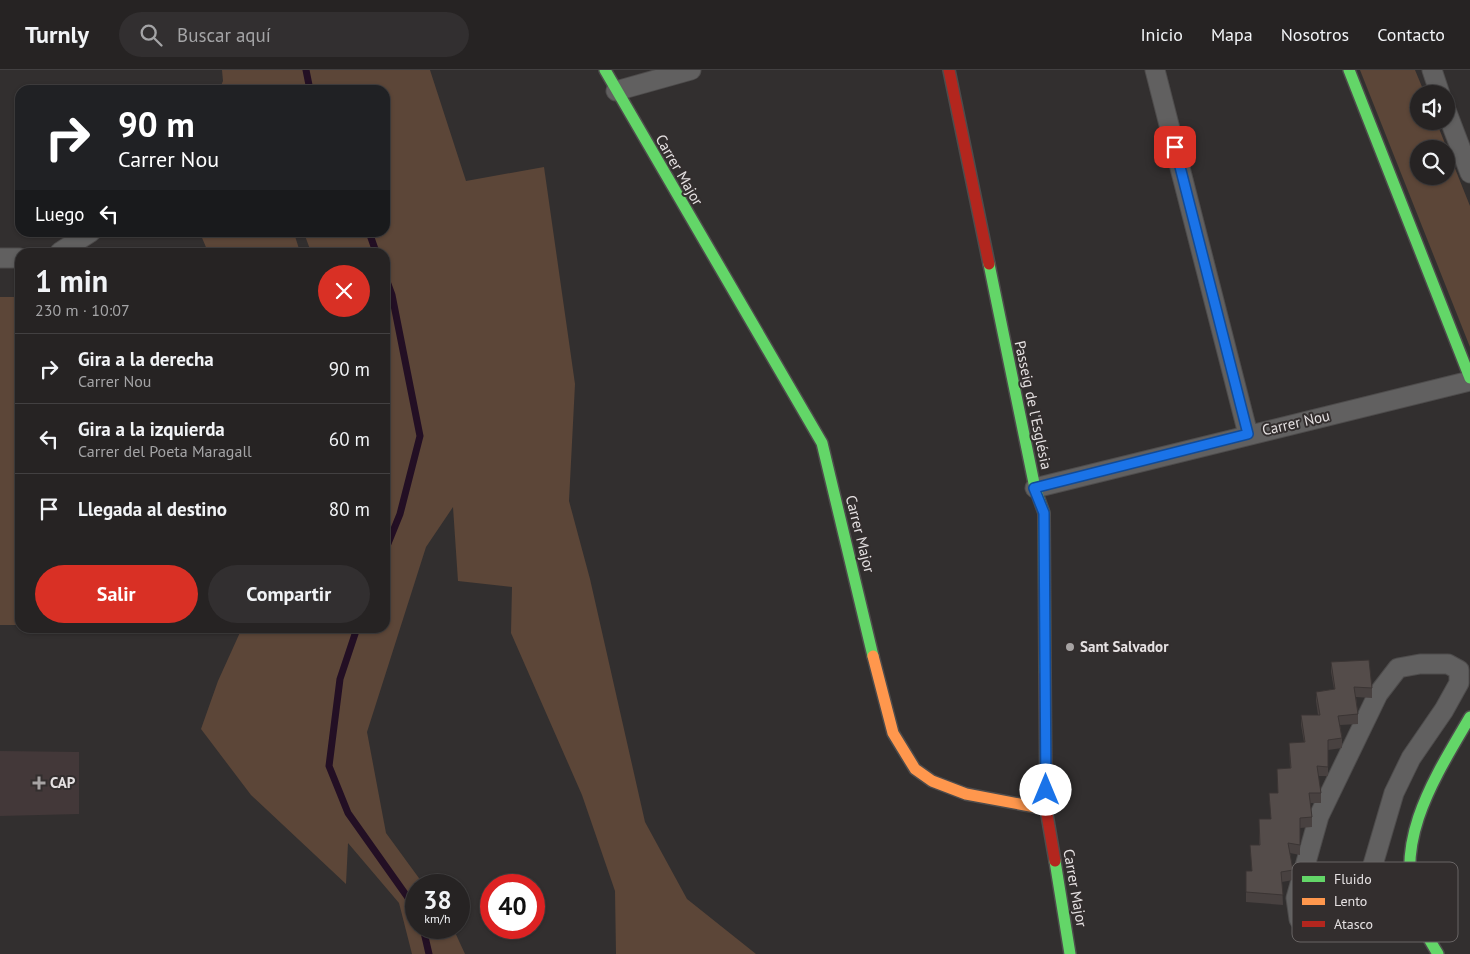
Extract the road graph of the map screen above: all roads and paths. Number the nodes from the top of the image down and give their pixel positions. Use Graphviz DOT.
graph roads {
  1 [pos="605,70"];
  2 [pos="691,70"];
  3 [pos="949,70"];
  4 [pos="1155,70"];
  5 [pos="1349,70"];
  6 [pos="1432,70"];
  7 [pos="1437,85"];
  8 [pos="616,92"];
  9 [pos="1454,130"];
  10 [pos="1470,173"];
  11 [pos="83,237"];
  12 [pos="66,248"];
  13 [pos="0,258"];
  14 [pos="15,258"];
  15 [pos="1470,379"];
  16 [pos="1248,434"];
  17 [pos="1034,488"];
  18 [pos="1470,717"];
  19 [pos="1046,809"];
  20 [pos="1306,862"];
  21 [pos="1374,862"];
  22 [pos="1409,862"];
  23 [pos="1431,942"];
  24 [pos="1070,954"];
  25 [pos="1438,954"];
  1 -- 8 [label="street, Carrer Major"];
  2 -- 8 [label="street"];
  3 -- 17 [label="street, Passeig de l'Església"];
  4 -- 16 [label="street"];
  5 -- 15 [label="street"];
  6 -- 7 [label="street"];
  8 -- 19 [label="street, Carrer Major"];
  9 -- 10 [label="street"];
  11 -- 12 [label="street"];
  13 -- 14 [label="street"];
  15 -- 16 [label="street, Carrer Nou"];
  16 -- 17 [label="street, Carrer Nou"];
  17 -- 19 [label="street, Passeig de l'Església"];
  18 -- 22 [label="street"];
  19 -- 24 [label="street, Carrer Major"];
  20 -- 21 [label="street"];
  23 -- 25 [label="street"];
}
